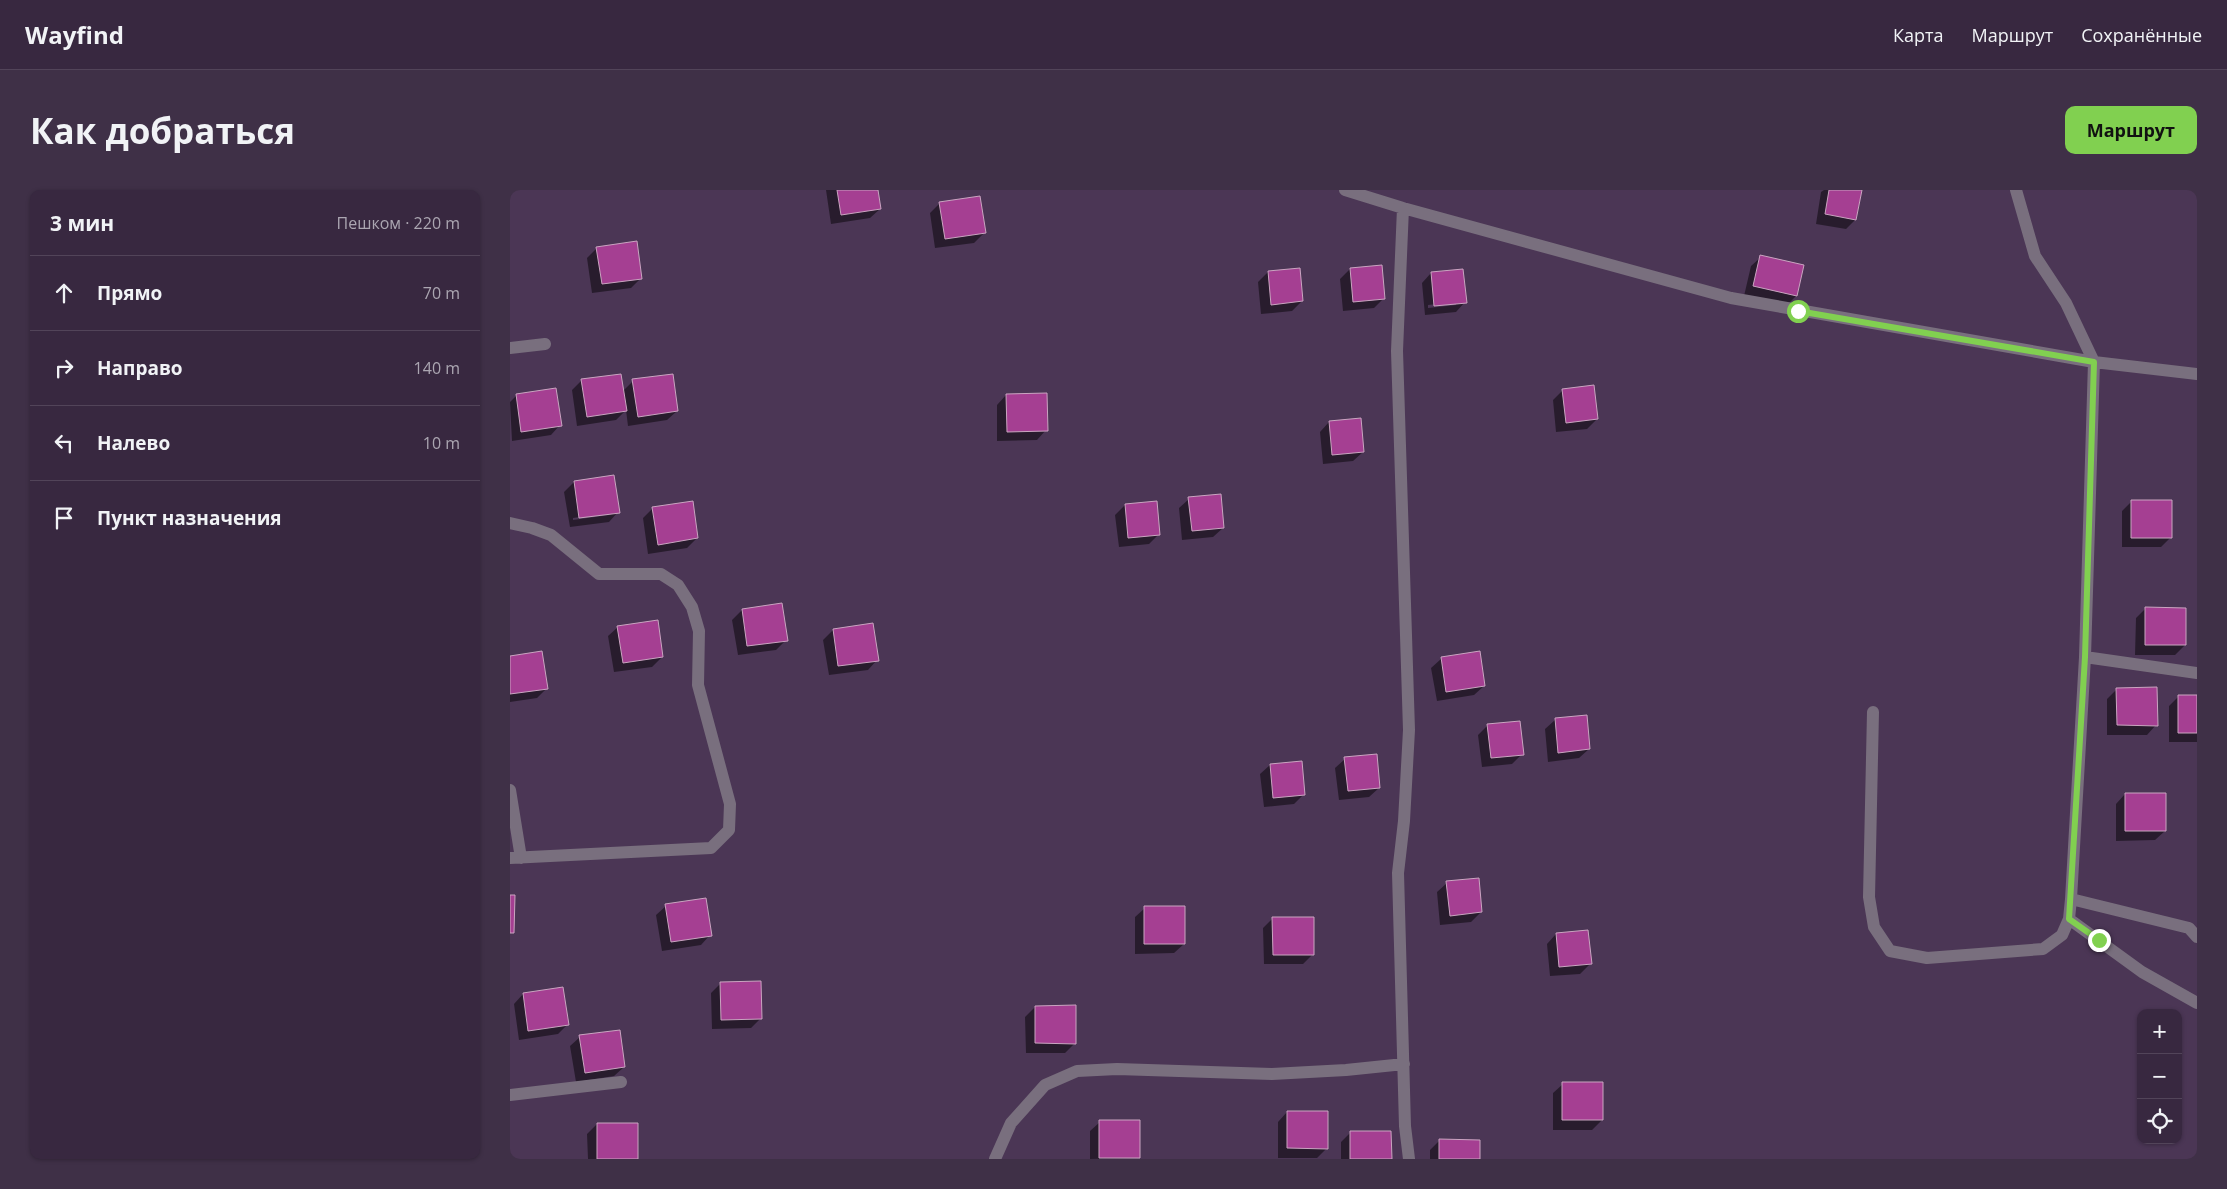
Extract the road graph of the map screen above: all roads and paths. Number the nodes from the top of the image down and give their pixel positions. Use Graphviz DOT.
graph roads {
  1 [pos="1345,190"];
  2 [pos="2016,190"];
  3 [pos="1403,208"];
  4 [pos="544,344"];
  5 [pos="510,348"];
  6 [pos="2094,362"];
  7 [pos="2197,374"];
  8 [pos="510,523"];
  9 [pos="2085,657"];
  10 [pos="2197,672"];
  11 [pos="1873,712"];
  12 [pos="510,790"];
  13 [pos="515,858"];
  14 [pos="2071,898"];
  15 [pos="2069,919"];
  16 [pos="2197,937"];
  17 [pos="2197,1003"];
  18 [pos="1404,1064"];
  19 [pos="621,1082"];
  20 [pos="510,1096"];
  21 [pos="995,1159"];
  22 [pos="1409,1159"];
  1 -- 3 [label="street"];
  2 -- 6 [label="street"];
  3 -- 6 [label="street"];
  3 -- 18 [label="street"];
  4 -- 5 [label="street"];
  6 -- 7 [label="street"];
  6 -- 9 [label="street"];
  8 -- 13 [label="street"];
  9 -- 10 [label="street"];
  9 -- 14 [label="street"];
  11 -- 15 [label="street"];
  12 -- 13 [label="street"];
  14 -- 15 [label="street"];
  14 -- 16 [label="street"];
  15 -- 17 [label="street"];
  18 -- 21 [label="street"];
  18 -- 22 [label="street"];
  19 -- 20 [label="street"];
}
